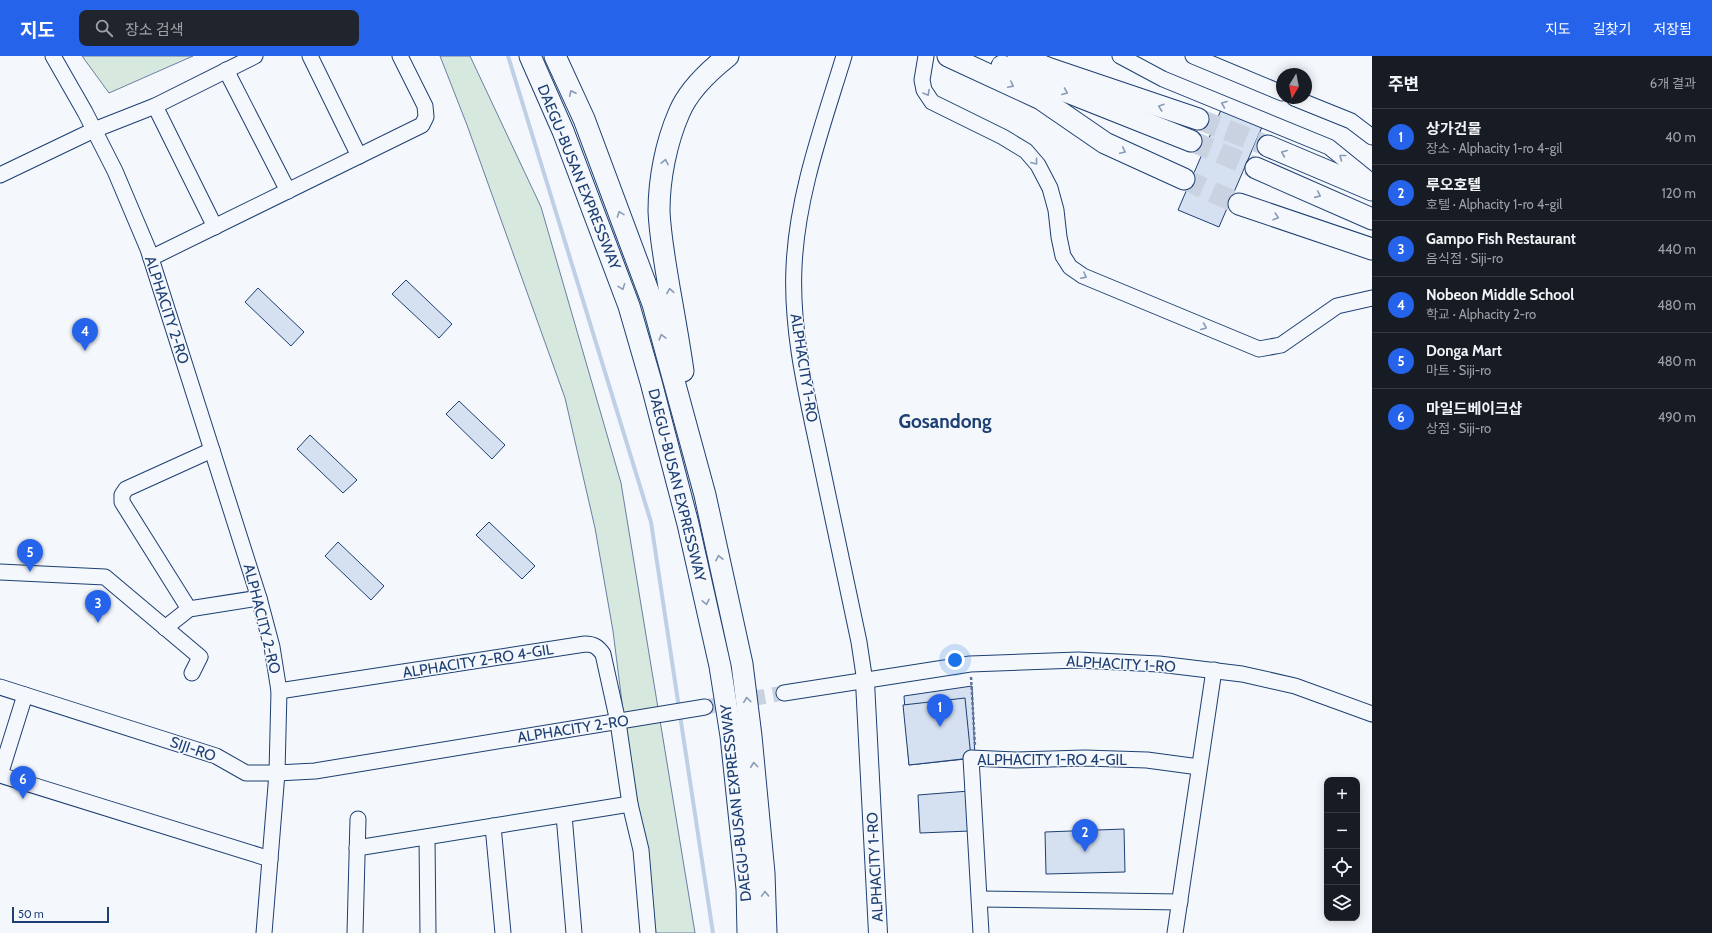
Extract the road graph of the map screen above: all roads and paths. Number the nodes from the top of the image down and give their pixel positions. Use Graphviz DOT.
graph roads {
  1 [pos="53,56"];
  2 [pos="255,56"];
  3 [pos="310,56"];
  4 [pos="400,56"];
  5 [pos="530,56"];
  6 [pos="555,56"];
  7 [pos="728,56"];
  8 [pos="844,56"];
  9 [pos="926,56"];
  10 [pos="1018,56"];
  11 [pos="1120,56"];
  12 [pos="1193,56"];
  13 [pos="963,58"];
  14 [pos="226,70"];
  15 [pos="1276,91"];
  16 [pos="1309,104"];
  17 [pos="155,106"];
  18 [pos="1198,119"];
  19 [pos="94,130"];
  20 [pos="1372,137"];
  21 [pos="1191,142"];
  22 [pos="1268,146"];
  23 [pos="359,156"];
  24 [pos="1256,168"];
  25 [pos="0,175"];
  26 [pos="1184,179"];
  27 [pos="1372,182"];
  28 [pos="1372,190"];
  29 [pos="288,191"];
  30 [pos="1240,204"];
  31 [pos="1372,219"];
  32 [pos="215,227"];
  33 [pos="1372,249"];
  34 [pos="151,258"];
  35 [pos="1372,298"];
  36 [pos="212,450"];
  37 [pos="705,495"];
  38 [pos="0,572"];
  39 [pos="259,598"];
  40 [pos="189,609"];
  41 [pos="165,628"];
  42 [pos="970,664"];
  43 [pos="1214,670"];
  44 [pos="192,673"];
  45 [pos="865,682"];
  46 [pos="0,687"];
  47 [pos="279,691"];
  48 [pos="784,693"];
  49 [pos="25,695"];
  50 [pos="705,706"];
  51 [pos="1372,714"];
  52 [pos="618,722"];
  53 [pos="971,758"];
  54 [pos="1199,767"];
  55 [pos="277,774"];
  56 [pos="630,804"];
  57 [pos="564,815"];
  58 [pos="358,819"];
  59 [pos="493,826"];
  60 [pos="427,837"];
  61 [pos="357,848"];
  62 [pos="270,859"];
  63 [pos="980,899"];
  64 [pos="1180,902"];
  65 [pos="264,933"];
  66 [pos="355,933"];
  67 [pos="428,933"];
  68 [pos="503,933"];
  69 [pos="574,933"];
  70 [pos="648,933"];
  71 [pos="748,933"];
  72 [pos="766,933"];
  73 [pos="878,933"];
  74 [pos="981,933"];
  75 [pos="1175,933"];
  1 -- 19 [label="street, ALPHACITY 2-RO"];
  2 -- 14 [label="street"];
  3 -- 23 [label="street"];
  4 -- 23 [label="street"];
  5 -- 71 [label="highway, DAEGU-BUSAN EXPRESSWAY, one-way"];
  37 -- 6 [label="highway, DAEGU-BUSAN EXPRESSWAY, one-way"];
  37 -- 7 [label="highway, one-way"];
  8 -- 45 [label="street, ALPHACITY 1-RO"];
  9 -- 35 [label="street, one-way"];
  18 -- 10 [label="highway, one-way"];
  27 -- 11 [label="street, one-way"];
  12 -- 15 [label="street"];
  13 -- 21 [label="highway, one-way"];
  13 -- 26 [label="highway, one-way"];
  14 -- 17 [label="street"];
  14 -- 29 [label="street"];
  16 -- 20 [label="street"];
  17 -- 19 [label="street"];
  17 -- 32 [label="street"];
  19 -- 25 [label="street"];
  19 -- 34 [label="street, ALPHACITY 2-RO"];
  28 -- 22 [label="highway, one-way"];
  23 -- 29 [label="street"];
  24 -- 31 [label="highway, one-way"];
  29 -- 32 [label="street"];
  30 -- 33 [label="highway, one-way"];
  32 -- 34 [label="street"];
  34 -- 36 [label="street, ALPHACITY 2-RO"];
  36 -- 39 [label="street, ALPHACITY 2-RO"];
  36 -- 40 [label="street"];
  72 -- 37 [label="highway, DAEGU-BUSAN EXPRESSWAY, one-way"];
  38 -- 41 [label="street"];
  39 -- 40 [label="street"];
  39 -- 47 [label="street, ALPHACITY 2-RO"];
  40 -- 41 [label="street"];
  41 -- 44 [label="street"];
  42 -- 43 [label="street, ALPHACITY 1-RO"];
  42 -- 45 [label="street, ALPHACITY 1-RO"];
  42 -- 53 [label="path"];
  43 -- 51 [label="street, ALPHACITY 1-RO"];
  43 -- 54 [label="street"];
  45 -- 48 [label="street"];
  45 -- 73 [label="main road, ALPHACITY 1-RO"];
  46 -- 49 [label="street, SIJI-RO"];
  47 -- 52 [label="street, ALPHACITY 2-RO 4-GIL"];
  47 -- 55 [label="street, ALPHACITY 2-RO"];
  49 -- 55 [label="street, SIJI-RO"];
  49 -- 62 [label="street"];
  50 -- 52 [label="street, ALPHACITY 2-RO"];
  52 -- 55 [label="street, ALPHACITY 2-RO"];
  52 -- 56 [label="street"];
  53 -- 54 [label="street, ALPHACITY 1-RO 4-GIL"];
  53 -- 63 [label="street, ALPHACITY 1-RO 4-GIL"];
  54 -- 64 [label="street"];
  55 -- 62 [label="street"];
  56 -- 57 [label="street"];
  56 -- 70 [label="street"];
  57 -- 59 [label="street"];
  57 -- 69 [label="street"];
  58 -- 61 [label="street"];
  59 -- 60 [label="street"];
  59 -- 68 [label="street"];
  60 -- 61 [label="street"];
  60 -- 67 [label="street"];
  61 -- 66 [label="street"];
  62 -- 65 [label="street"];
  63 -- 64 [label="street"];
  63 -- 74 [label="street, ALPHACITY 1-RO 4-GIL"];
  64 -- 75 [label="street"];
}
